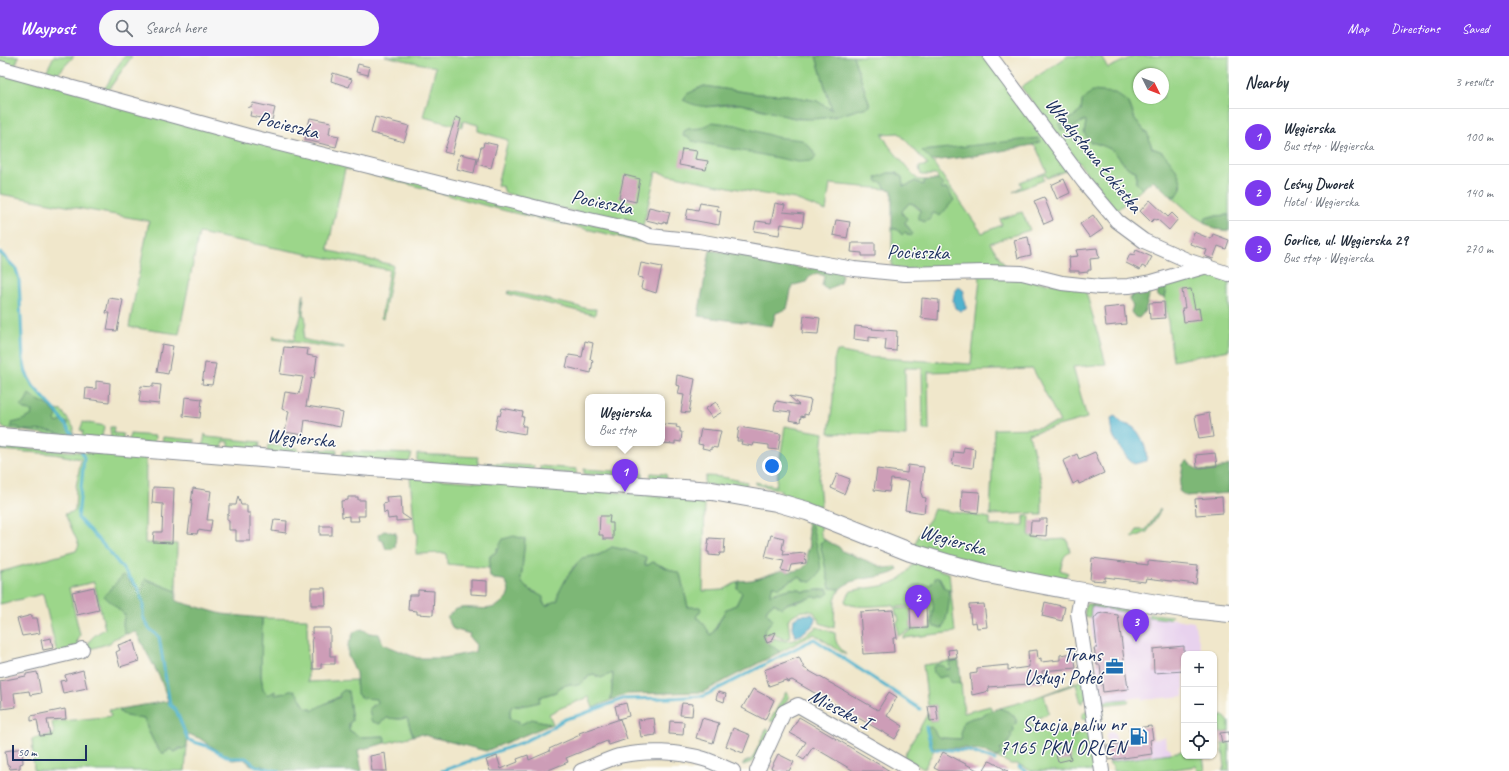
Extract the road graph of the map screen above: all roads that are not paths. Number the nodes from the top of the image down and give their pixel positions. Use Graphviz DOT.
graph roads {
  1 [pos="990,56"];
  2 [pos="0,68"];
  3 [pos="1207,266"];
  4 [pos="1229,274"];
  5 [pos="0,437"];
  6 [pos="1082,592"];
  7 [pos="1229,613"];
  8 [pos="82,649"];
  9 [pos="0,670"];
  10 [pos="581,771"];
  11 [pos="733,771"];
  12 [pos="756,771"];
  13 [pos="913,771"];
  14 [pos="1102,771"];
  1 -- 3 [label="street, Władysława Łokietka"];
  2 -- 3 [label="street, Pocieszka"];
  3 -- 4 [label="street, Władysława Łokietka"];
  5 -- 6 [label="main road, Węgierska"];
  6 -- 7 [label="main road, Węgierska"];
  6 -- 14 [label="street"];
  8 -- 9 [label="street"];
  10 -- 11 [label="street"];
  12 -- 13 [label="street, Mieszka I"];
}
